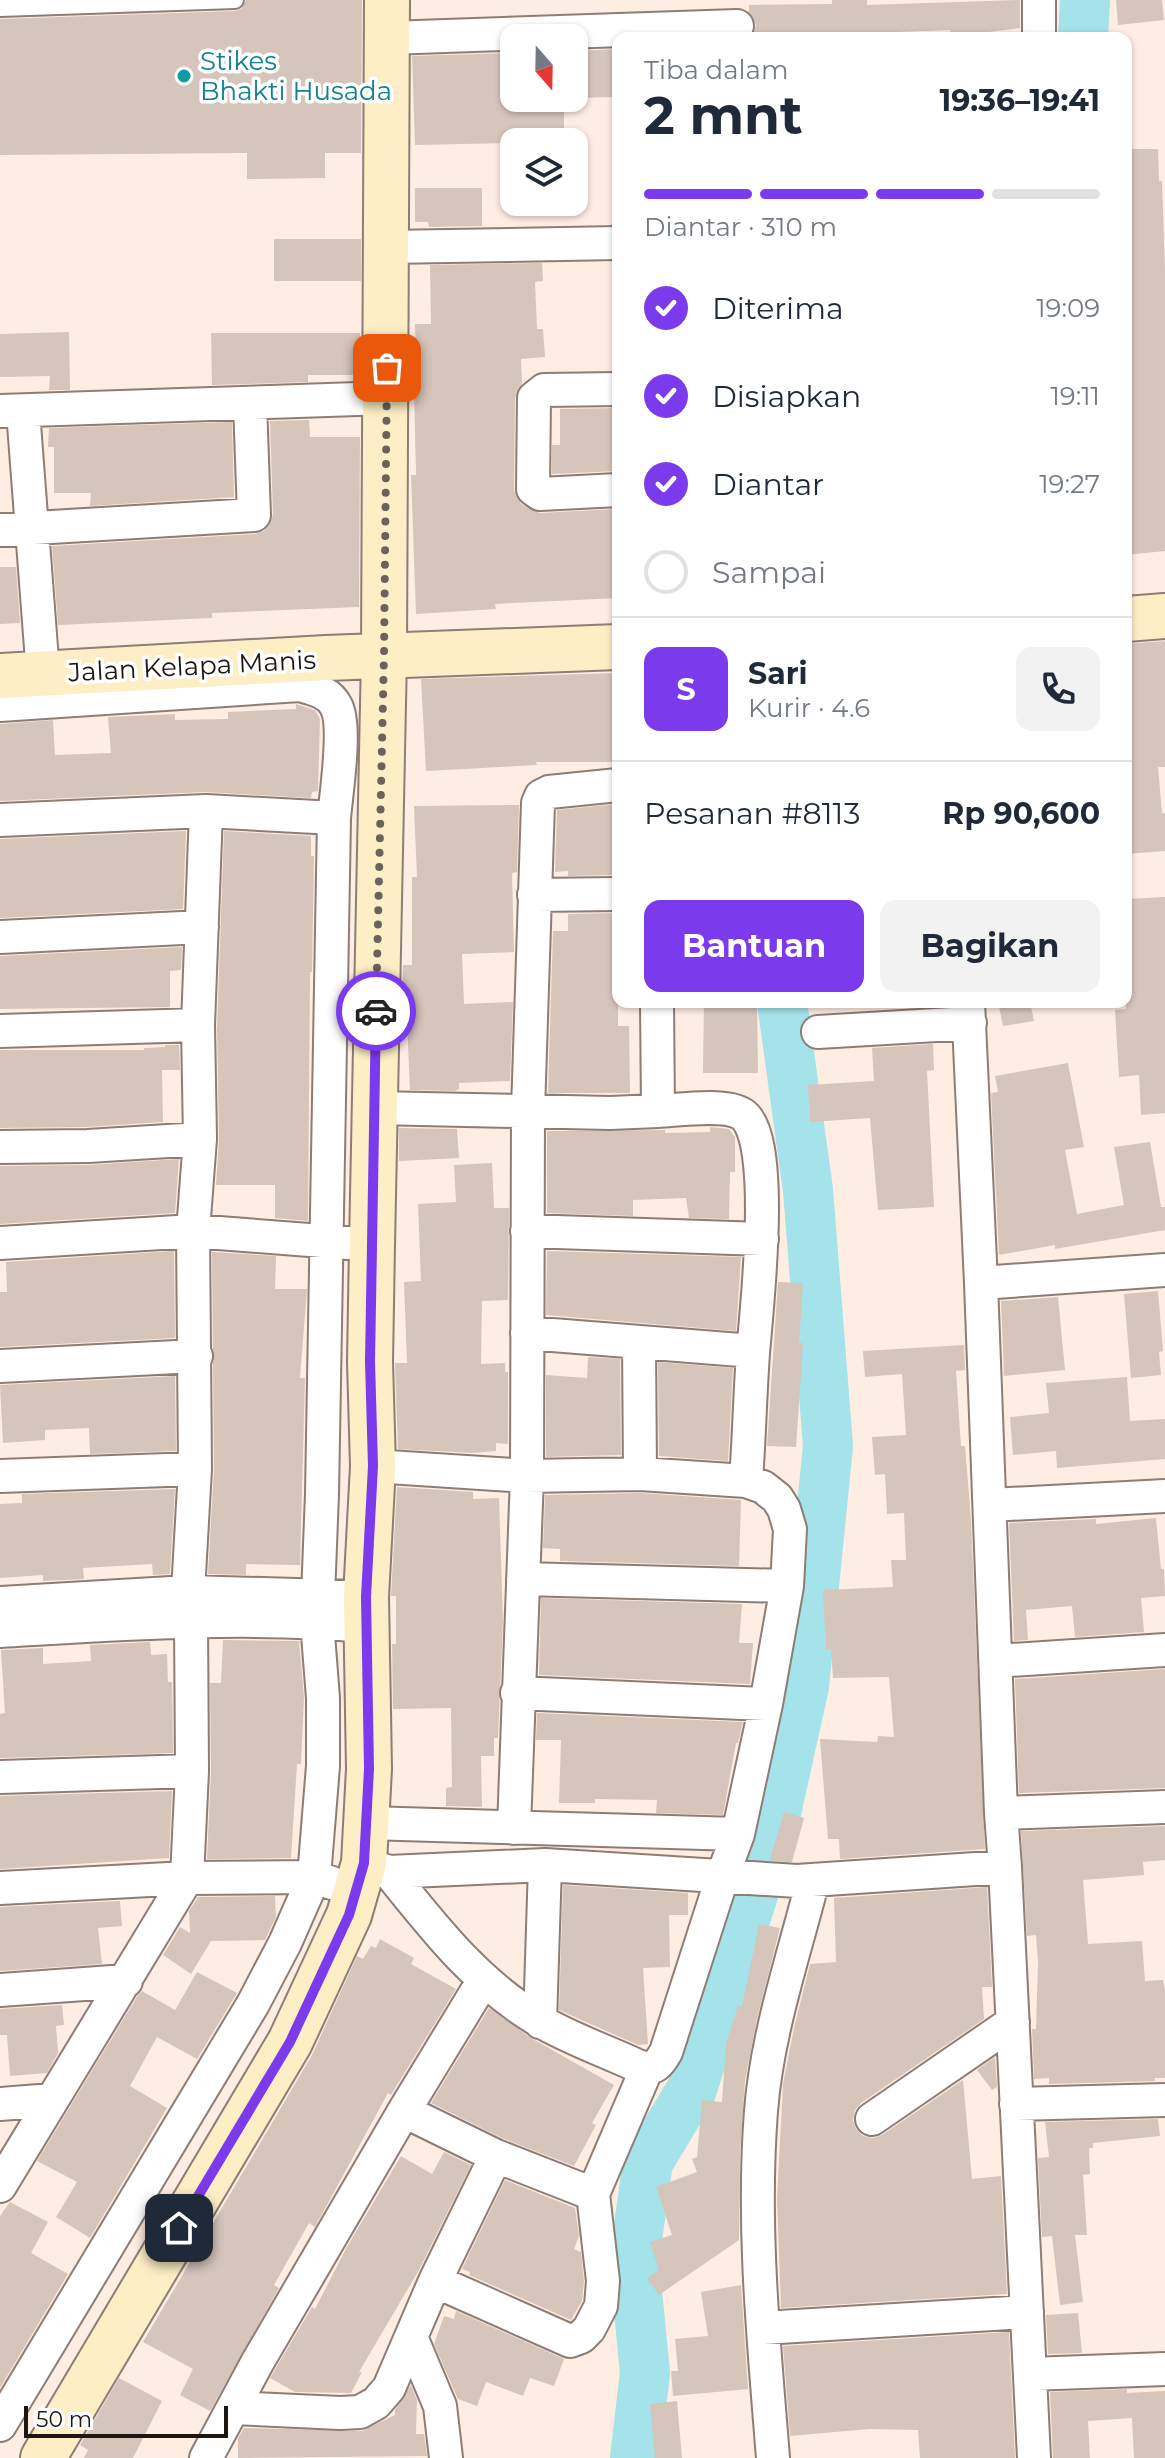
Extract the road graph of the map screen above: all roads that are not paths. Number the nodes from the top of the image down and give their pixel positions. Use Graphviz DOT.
graph roads {
  1 [pos="235,0"];
  2 [pos="1039,0"];
  3 [pos="0,8"];
  4 [pos="387,19"];
  5 [pos="737,21"];
  6 [pos="1039,32"];
  7 [pos="612,243"];
  8 [pos="388,247"];
  9 [pos="612,389"];
  10 [pos="387,398"];
  11 [pos="250,403"];
  12 [pos="12,411"];
  13 [pos="612,490"];
  14 [pos="32,529"];
  15 [pos="0,530"];
  16 [pos="1165,616"];
  17 [pos="1132,619"];
  18 [pos="612,647"];
  19 [pos="384,655"];
  20 [pos="43,674"];
  21 [pos="0,676"];
  22 [pos="0,705"];
  23 [pos="612,786"];
  24 [pos="206,811"];
  25 [pos="334,818"];
  26 [pos="0,820"];
  27 [pos="612,894"];
  28 [pos="534,895"];
  29 [pos="202,927"];
  30 [pos="0,937"];
  31 [pos="657,1008"];
  32 [pos="969,1012"];
  33 [pos="198,1025"];
  34 [pos="0,1031"];
  35 [pos="818,1032"];
  36 [pos="375,1108"];
  37 [pos="528,1111"];
  38 [pos="658,1111"];
  39 [pos="200,1139"];
  40 [pos="0,1147"];
  41 [pos="193,1231"];
  42 [pos="527,1231"];
  43 [pos="762,1239"];
  44 [pos="327,1242"];
  45 [pos="0,1243"];
  46 [pos="372,1245"];
  47 [pos="1165,1270"];
  48 [pos="981,1283"];
  49 [pos="527,1333"];
  50 [pos="639,1343"];
  51 [pos="753,1351"];
  52 [pos="196,1356"];
  53 [pos="0,1366"];
  54 [pos="373,1466"];
  55 [pos="195,1469"];
  56 [pos="640,1474"];
  57 [pos="0,1476"];
  58 [pos="527,1476"];
  59 [pos="746,1481"];
  60 [pos="1165,1496"];
  61 [pos="990,1505"];
  62 [pos="523,1579"];
  63 [pos="787,1586"];
  64 [pos="0,1603"];
  65 [pos="190,1606"];
  66 [pos="318,1608"];
  67 [pos="366,1612"];
  68 [pos="0,1631"];
  69 [pos="1165,1650"];
  70 [pos="996,1661"];
  71 [pos="517,1693"];
  72 [pos="766,1704"];
  73 [pos="192,1771"];
  74 [pos="0,1777"];
  75 [pos="1165,1807"];
  76 [pos="1001,1813"];
  77 [pos="514,1828"];
  78 [pos="738,1834"];
  79 [pos="369,1862"];
  80 [pos="545,1865"];
  81 [pos="1005,1867"];
  82 [pos="734,1876"];
  83 [pos="314,1877"];
  84 [pos="187,1878"];
  85 [pos="805,1880"];
  86 [pos="0,1888"];
  87 [pos="126,1981"];
  88 [pos="483,1981"];
  89 [pos="0,1990"];
  90 [pos="540,2022"];
  91 [pos="1013,2022"];
  92 [pos="647,2068"];
  93 [pos="52,2100"];
  94 [pos="1165,2100"];
  95 [pos="0,2104"];
  96 [pos="1016,2104"];
  97 [pos="404,2111"];
  98 [pos="872,2119"];
  99 [pos="496,2156"];
  100 [pos="0,2186"];
  101 [pos="593,2194"];
  102 [pos="435,2281"];
  103 [pos="1027,2312"];
  104 [pos="763,2328"];
  105 [pos="411,2337"];
  106 [pos="1165,2369"];
  107 [pos="1030,2374"];
  108 [pos="233,2408"];
  109 [pos="0,2425"];
  110 [pos="43,2458"];
  111 [pos="206,2458"];
  112 [pos="446,2458"];
  113 [pos="773,2458"];
  114 [pos="1034,2458"];
  1 -- 3 [label="lane"];
  2 -- 6 [label="street"];
  4 -- 5 [label="street"];
  4 -- 8 [label="street"];
  7 -- 8 [label="street"];
  8 -- 10 [label="street"];
  9 -- 13 [label="street"];
  10 -- 11 [label="street"];
  10 -- 19 [label="street"];
  11 -- 12 [label="street"];
  11 -- 14 [label="street"];
  12 -- 14 [label="street"];
  14 -- 15 [label="street"];
  14 -- 20 [label="street"];
  16 -- 17 [label="street"];
  18 -- 19 [label="street, Jalan Kelapa Manis"];
  19 -- 20 [label="street, Jalan Kelapa Manis"];
  19 -- 36 [label="street"];
  20 -- 21 [label="street, Jalan Kelapa Manis"];
  22 -- 25 [label="street"];
  23 -- 28 [label="street"];
  24 -- 25 [label="street"];
  24 -- 26 [label="street"];
  24 -- 29 [label="street"];
  25 -- 44 [label="street"];
  27 -- 28 [label="street"];
  28 -- 37 [label="street"];
  29 -- 30 [label="street"];
  29 -- 33 [label="street"];
  31 -- 38 [label="street"];
  32 -- 35 [label="street"];
  32 -- 48 [label="street"];
  33 -- 34 [label="street"];
  33 -- 39 [label="street"];
  36 -- 37 [label="street"];
  36 -- 46 [label="street"];
  37 -- 38 [label="street"];
  37 -- 42 [label="street"];
  38 -- 43 [label="street"];
  39 -- 40 [label="street"];
  39 -- 41 [label="street"];
  41 -- 44 [label="street"];
  41 -- 45 [label="street"];
  41 -- 52 [label="street"];
  42 -- 43 [label="street"];
  42 -- 49 [label="street"];
  43 -- 51 [label="street"];
  44 -- 46 [label="street"];
  44 -- 66 [label="street"];
  46 -- 54 [label="street"];
  47 -- 48 [label="street"];
  48 -- 61 [label="street"];
  49 -- 50 [label="street"];
  49 -- 58 [label="street"];
  50 -- 51 [label="street"];
  50 -- 56 [label="street"];
  51 -- 59 [label="street"];
  52 -- 53 [label="street"];
  52 -- 55 [label="street"];
  54 -- 58 [label="street"];
  54 -- 67 [label="street"];
  55 -- 57 [label="street"];
  55 -- 65 [label="street"];
  56 -- 58 [label="street"];
  56 -- 59 [label="street"];
  58 -- 62 [label="street"];
  59 -- 63 [label="street"];
  60 -- 61 [label="street"];
  61 -- 70 [label="street"];
  62 -- 63 [label="street"];
  62 -- 71 [label="street"];
  63 -- 72 [label="street"];
  64 -- 65 [label="street"];
  65 -- 66 [label="street"];
  65 -- 68 [label="street"];
  65 -- 73 [label="street"];
  66 -- 67 [label="street"];
  66 -- 83 [label="street"];
  67 -- 79 [label="street"];
  69 -- 70 [label="street"];
  70 -- 76 [label="street"];
  71 -- 72 [label="street"];
  71 -- 77 [label="street"];
  72 -- 78 [label="street"];
  73 -- 74 [label="street"];
  73 -- 84 [label="street"];
  75 -- 76 [label="street"];
  76 -- 81 [label="street"];
  77 -- 78 [label="street"];
  77 -- 79 [label="street"];
  78 -- 82 [label="street"];
  79 -- 80 [label="street"];
  79 -- 83 [label="street"];
  79 -- 88 [label="street"];
  79 -- 110 [label="street"];
  80 -- 82 [label="street"];
  80 -- 90 [label="street"];
  81 -- 85 [label="street"];
  81 -- 91 [label="street"];
  82 -- 85 [label="street"];
  82 -- 92 [label="street"];
  83 -- 84 [label="street"];
  83 -- 109 [label="street"];
  84 -- 86 [label="street"];
  84 -- 87 [label="street"];
  85 -- 104 [label="street"];
  87 -- 89 [label="street"];
  87 -- 93 [label="street"];
  88 -- 90 [label="street"];
  88 -- 97 [label="street"];
  90 -- 92 [label="street"];
  91 -- 96 [label="street"];
  91 -- 98 [label="street"];
  92 -- 101 [label="street"];
  93 -- 95 [label="street"];
  93 -- 100 [label="street"];
  94 -- 96 [label="street"];
  96 -- 103 [label="street"];
  97 -- 99 [label="street"];
  97 -- 108 [label="street"];
  99 -- 101 [label="street"];
  99 -- 102 [label="street"];
  101 -- 102 [label="street"];
  102 -- 105 [label="street"];
  103 -- 104 [label="street"];
  103 -- 107 [label="street"];
  104 -- 113 [label="street"];
  105 -- 108 [label="street"];
  105 -- 112 [label="street"];
  106 -- 107 [label="street"];
  107 -- 114 [label="street"];
  108 -- 111 [label="street"];
}
